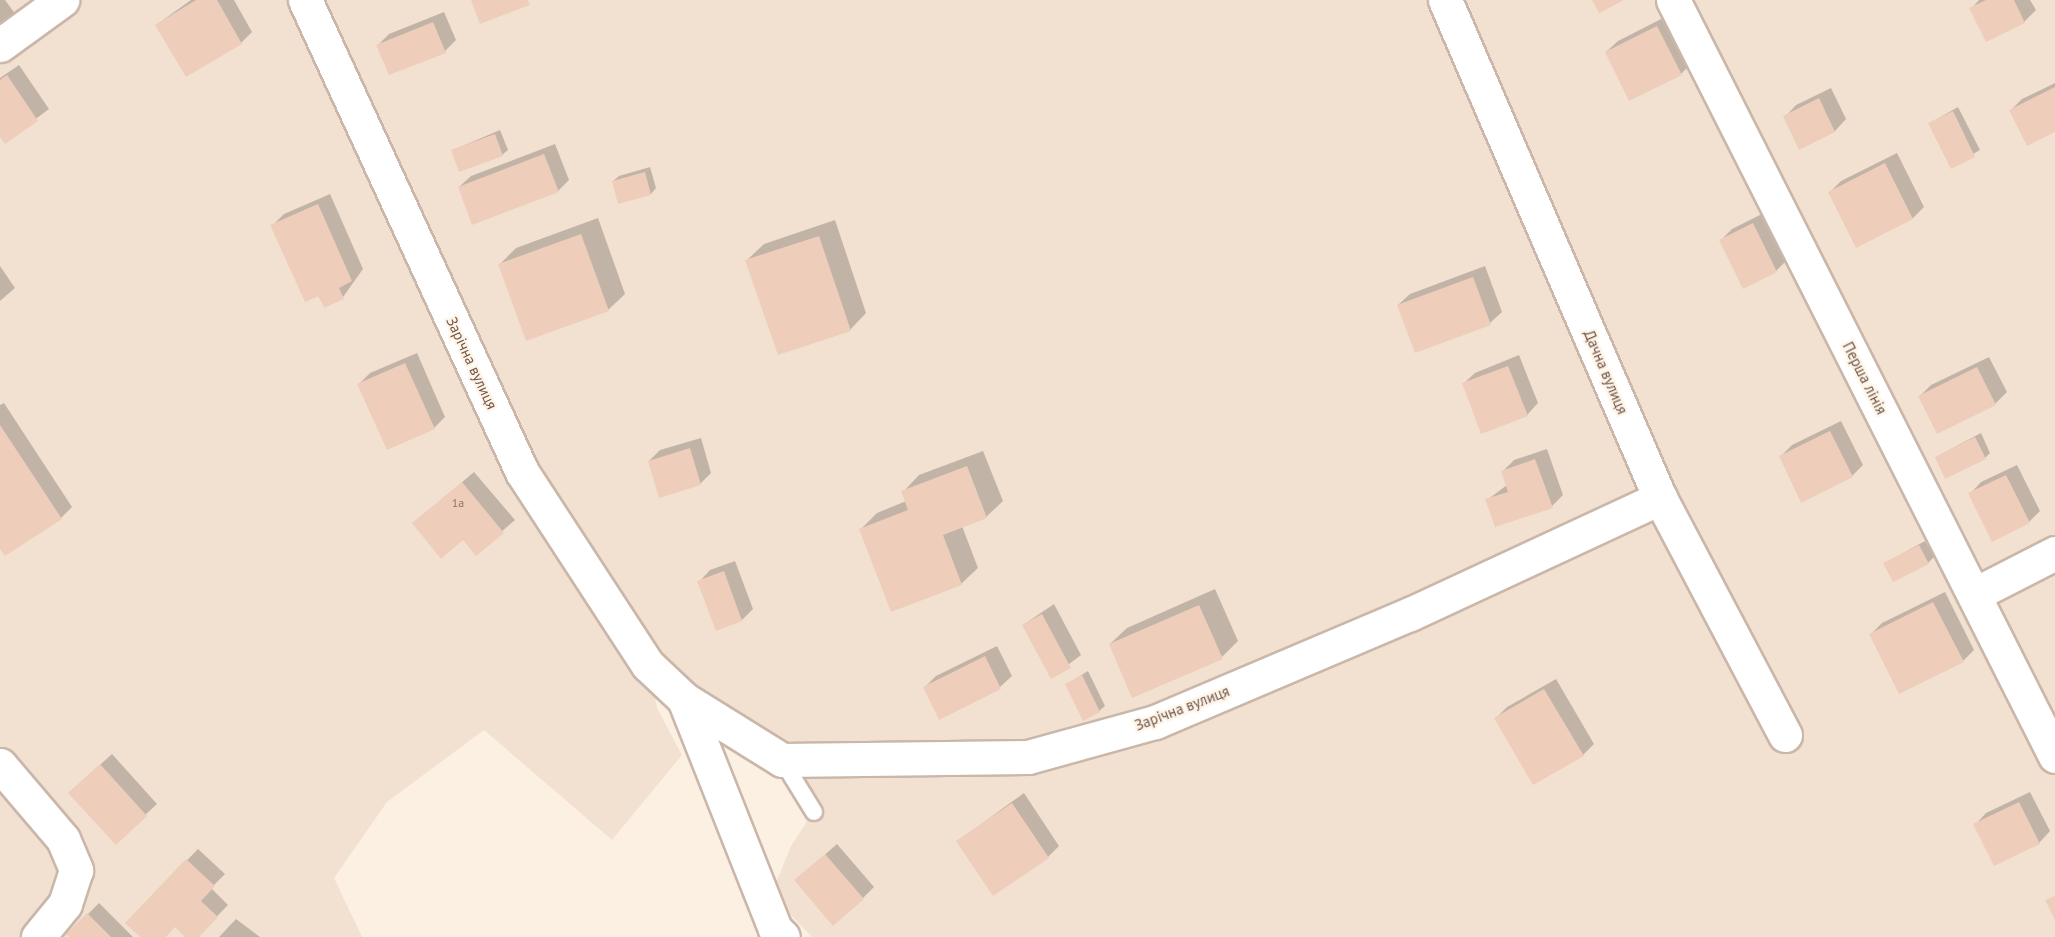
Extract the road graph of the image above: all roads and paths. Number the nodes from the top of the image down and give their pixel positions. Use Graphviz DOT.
graph roads {
  1 [pos="62,0"];
  2 [pos="305,0"];
  3 [pos="1445,0"];
  4 [pos="1673,0"];
  5 [pos="0,45"];
  6 [pos="1660,498"];
  7 [pos="2055,553"];
  8 [pos="1975,594"];
  9 [pos="684,699"];
  10 [pos="1785,735"];
  11 [pos="2055,756"];
  12 [pos="782,760"];
  13 [pos="0,765"];
  14 [pos="814,812"];
  15 [pos="778,934"];
  16 [pos="38,937"];
  1 -- 5 [label="street"];
  2 -- 9 [label="street, Зарічна вулиця"];
  3 -- 6 [label="street, Дачна вулиця"];
  4 -- 8 [label="street, Перша лінія"];
  6 -- 10 [label="street, Дачна вулиця"];
  6 -- 12 [label="street, Зарічна вулиця"];
  7 -- 8 [label="street"];
  8 -- 11 [label="street, Перша лінія"];
  9 -- 12 [label="street, Зарічна вулиця"];
  9 -- 15 [label="street, Зарічна вулиця"];
  12 -- 14 [label="lane"];
  13 -- 16 [label="street"];
}
